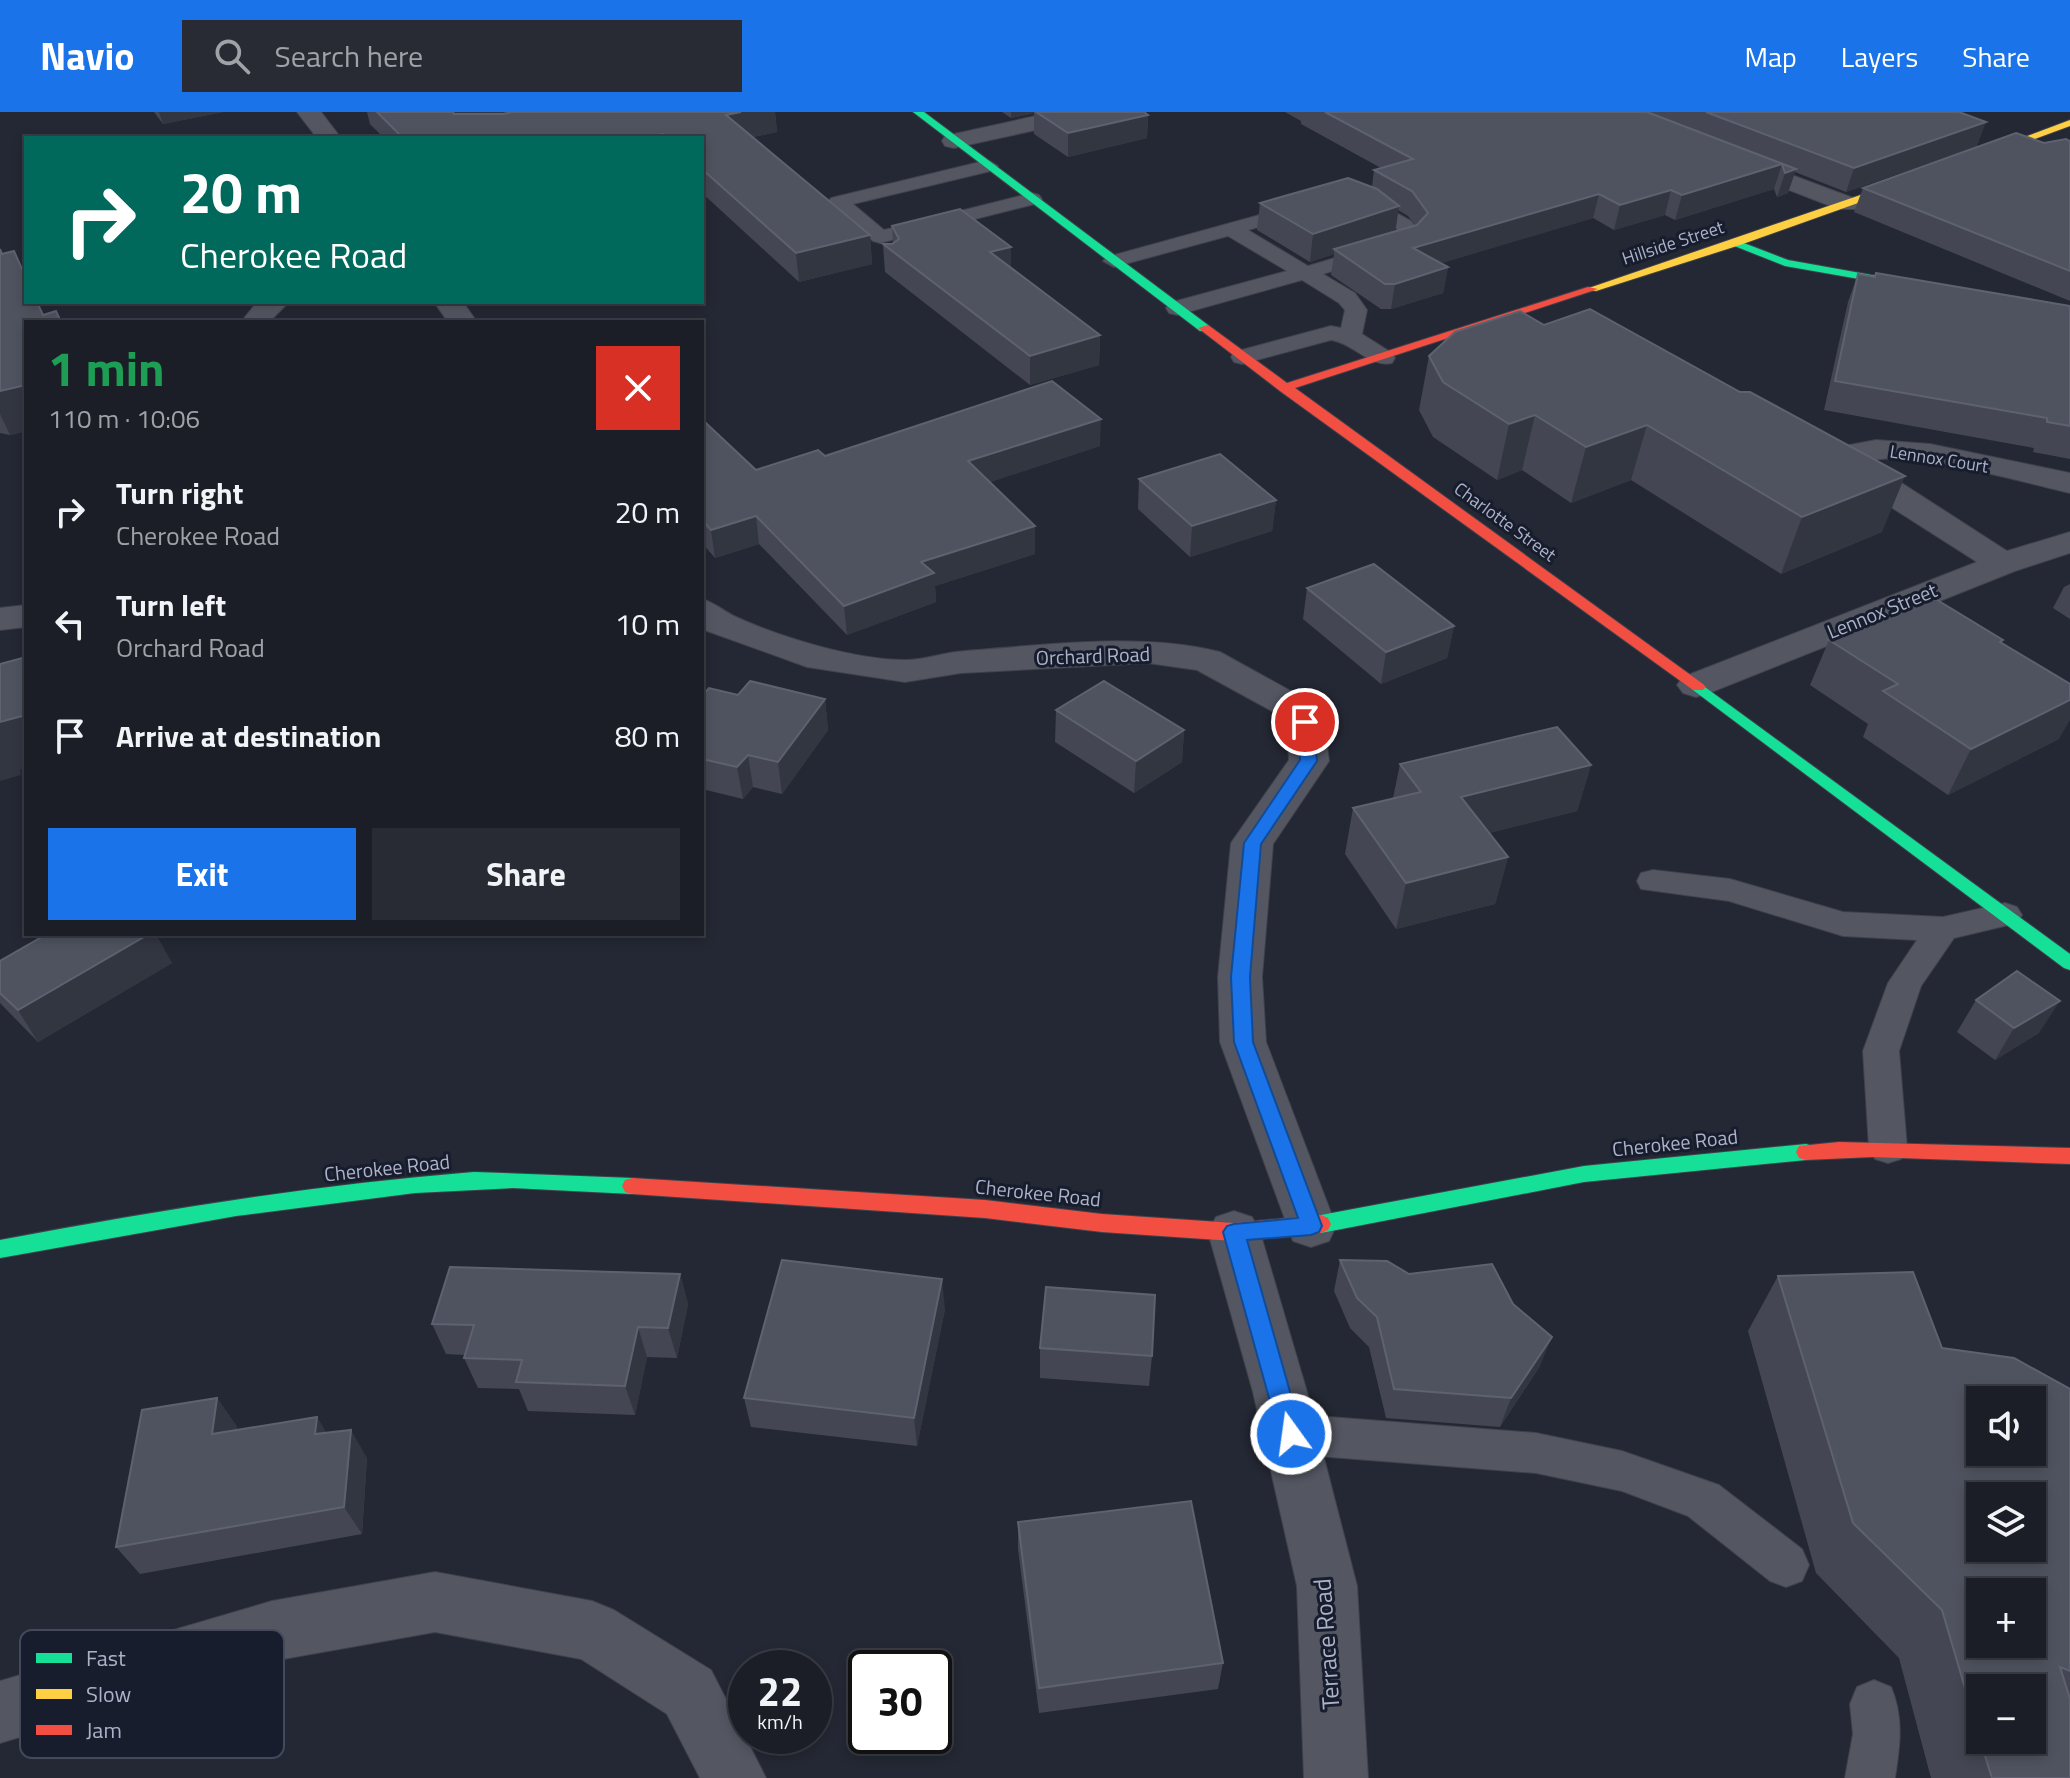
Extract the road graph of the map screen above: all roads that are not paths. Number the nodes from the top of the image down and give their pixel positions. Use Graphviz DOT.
graph roads {
  1 [pos="309,112"];
  2 [pos="918,112"];
  3 [pos="1087,112"];
  4 [pos="2070,123"];
  5 [pos="327,136"];
  6 [pos="954,141"];
  7 [pos="1713,152"];
  8 [pos="988,166"];
  9 [pos="1032,199"];
  10 [pos="1847,204"];
  11 [pos="1233,230"];
  12 [pos="1736,243"];
  13 [pos="1114,261"];
  14 [pos="1305,273"];
  15 [pos="1935,289"];
  16 [pos="272,304"];
  17 [pos="1177,308"];
  18 [pos="256,320"];
  19 [pos="1350,336"];
  20 [pos="1242,357"];
  21 [pos="1384,358"];
  22 [pos="1284,388"];
  23 [pos="2070,483"];
  24 [pos="2070,542"];
  25 [pos="2003,564"];
  26 [pos="24,616"];
  27 [pos="0,619"];
  28 [pos="708,621"];
  29 [pos="1696,685"];
  30 [pos="1653,881"];
  31 [pos="2005,915"];
  32 [pos="1943,929"];
  33 [pos="2070,963"];
  34 [pos="1888,1148"];
  35 [pos="2070,1156"];
  36 [pos="1311,1226"];
  37 [pos="1234,1232"];
  38 [pos="0,1249"];
  39 [pos="1291,1434"];
  40 [pos="1786,1565"];
  41 [pos="278,1630"];
  42 [pos="1874,1704"];
  43 [pos="20,1706"];
  44 [pos="0,1712"];
  45 [pos="734,1778"];
  46 [pos="1336,1778"];
  47 [pos="1870,1778"];
  1 -- 5 [label="street"];
  2 -- 6 [label="street, Charlotte Street"];
  3 -- 6 [label="street"];
  4 -- 10 [label="street, Hillside Street"];
  6 -- 8 [label="street, Charlotte Street"];
  7 -- 10 [label="street"];
  8 -- 9 [label="street, Charlotte Street"];
  8 -- 9 [label="lane"];
  9 -- 13 [label="street, Charlotte Street"];
  10 -- 12 [label="street, Hillside Street"];
  11 -- 13 [label="lane"];
  11 -- 14 [label="lane"];
  11 -- 14 [label="lane"];
  12 -- 15 [label="street"];
  12 -- 21 [label="street, Hillside Street"];
  13 -- 17 [label="street, Charlotte Street"];
  14 -- 17 [label="lane"];
  14 -- 19 [label="lane"];
  16 -- 18 [label="street"];
  17 -- 20 [label="street, Charlotte Street"];
  19 -- 20 [label="lane"];
  19 -- 21 [label="lane"];
  20 -- 22 [label="street, Charlotte Street"];
  21 -- 22 [label="street, Hillside Street"];
  22 -- 29 [label="street, Charlotte Street"];
  23 -- 25 [label="street, Lennox Court"];
  24 -- 25 [label="street, Lennox Street"];
  25 -- 29 [label="street, Lennox Street"];
  26 -- 27 [label="street"];
  28 -- 36 [label="street, Orchard Road"];
  29 -- 31 [label="street, Charlotte Street"];
  30 -- 32 [label="lane"];
  31 -- 32 [label="lane"];
  31 -- 33 [label="street, Charlotte Street"];
  32 -- 34 [label="lane"];
  34 -- 35 [label="street, Cherokee Road"];
  34 -- 36 [label="street, Cherokee Road"];
  36 -- 37 [label="street, Cherokee Road"];
  37 -- 38 [label="street, Cherokee Road"];
  37 -- 39 [label="street, Terrace Road"];
  39 -- 40 [label="lane"];
  39 -- 46 [label="street, Terrace Road"];
  41 -- 45 [label="street"];
  42 -- 47 [label="lane"];
  43 -- 44 [label="street"];
}
